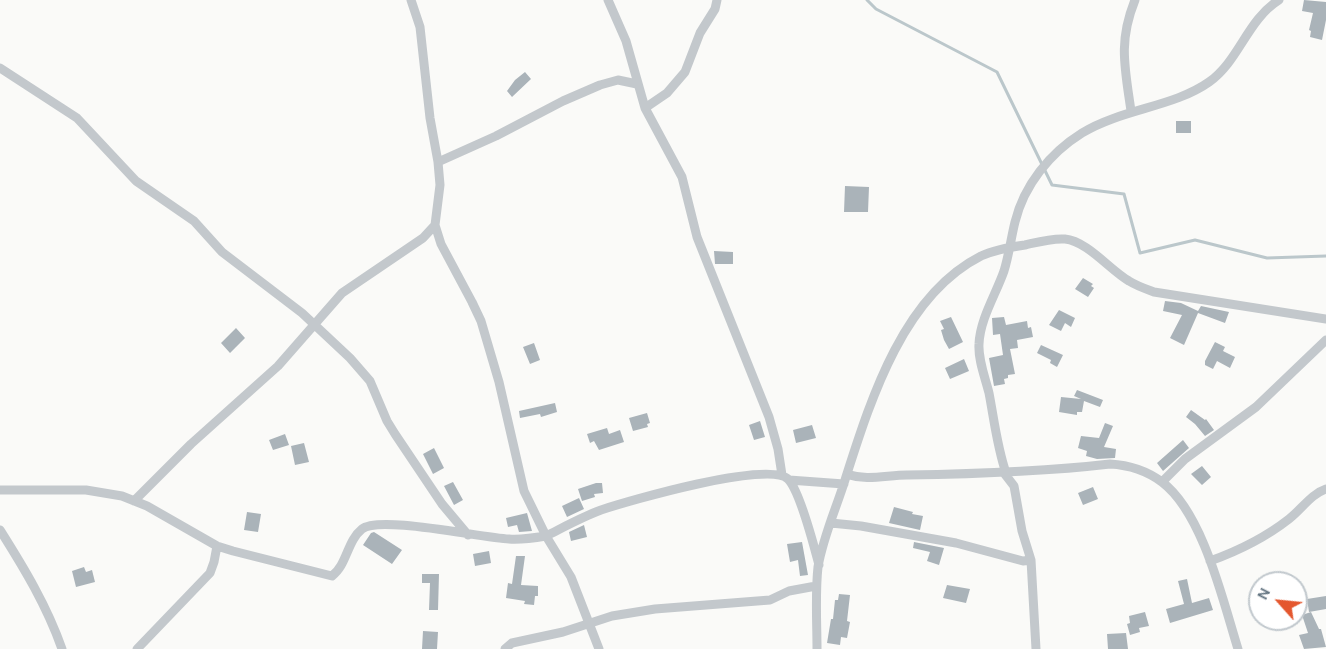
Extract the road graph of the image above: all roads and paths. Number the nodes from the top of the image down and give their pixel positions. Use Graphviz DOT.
graph roads {
  1 [pos="411,0"];
  2 [pos="608,0"];
  3 [pos="717,0"];
  4 [pos="1135,0"];
  5 [pos="1279,0"];
  6 [pos="0,68"];
  7 [pos="637,84"];
  8 [pos="645,108"];
  9 [pos="1131,111"];
  10 [pos="438,162"];
  11 [pos="435,225"];
  12 [pos="1009,248"];
  13 [pos="1326,319"];
  14 [pos="314,325"];
  15 [pos="1326,340"];
  16 [pos="1005,473"];
  17 [pos="847,474"];
  18 [pos="786,477"];
  19 [pos="1162,482"];
  20 [pos="844,484"];
  21 [pos="0,489"];
  22 [pos="1326,489"];
  23 [pos="134,501"];
  24 [pos="831,523"];
  25 [pos="0,530"];
  26 [pos="468,535"];
  27 [pos="546,536"];
  28 [pos="217,546"];
  29 [pos="1031,560"];
  30 [pos="1209,561"];
  31 [pos="819,565"];
  32 [pos="816,585"];
  33 [pos="589,623"];
  34 [pos="62,649"];
  35 [pos="137,649"];
  36 [pos="505,649"];
  37 [pos="599,649"];
  38 [pos="817,649"];
  39 [pos="1036,649"];
  40 [pos="1238,649"];
  1 -- 10 [label="street"];
  2 -- 7 [label="street"];
  3 -- 8 [label="street"];
  4 -- 9 [label="street"];
  5 -- 9 [label="street"];
  6 -- 14 [label="street"];
  7 -- 8 [label="street"];
  7 -- 10 [label="street"];
  8 -- 18 [label="street"];
  9 -- 12 [label="street"];
  10 -- 11 [label="street"];
  11 -- 14 [label="street"];
  11 -- 27 [label="street"];
  12 -- 13 [label="street"];
  12 -- 16 [label="street"];
  12 -- 17 [label="street"];
  14 -- 23 [label="street"];
  14 -- 26 [label="street"];
  15 -- 19 [label="street"];
  16 -- 17 [label="street"];
  16 -- 19 [label="street"];
  16 -- 29 [label="street"];
  17 -- 20 [label="street"];
  18 -- 20 [label="street"];
  18 -- 27 [label="street"];
  18 -- 31 [label="street"];
  19 -- 30 [label="street"];
  20 -- 24 [label="street"];
  21 -- 23 [label="street"];
  22 -- 30 [label="street"];
  23 -- 28 [label="street"];
  24 -- 29 [label="street"];
  24 -- 31 [label="street"];
  25 -- 34 [label="street"];
  26 -- 27 [label="street"];
  26 -- 28 [label="street"];
  27 -- 33 [label="street"];
  28 -- 35 [label="street"];
  29 -- 39 [label="street"];
  30 -- 40 [label="street"];
  31 -- 32 [label="street"];
  32 -- 33 [label="street"];
  32 -- 38 [label="street"];
  33 -- 36 [label="street"];
  33 -- 37 [label="street"];
}
